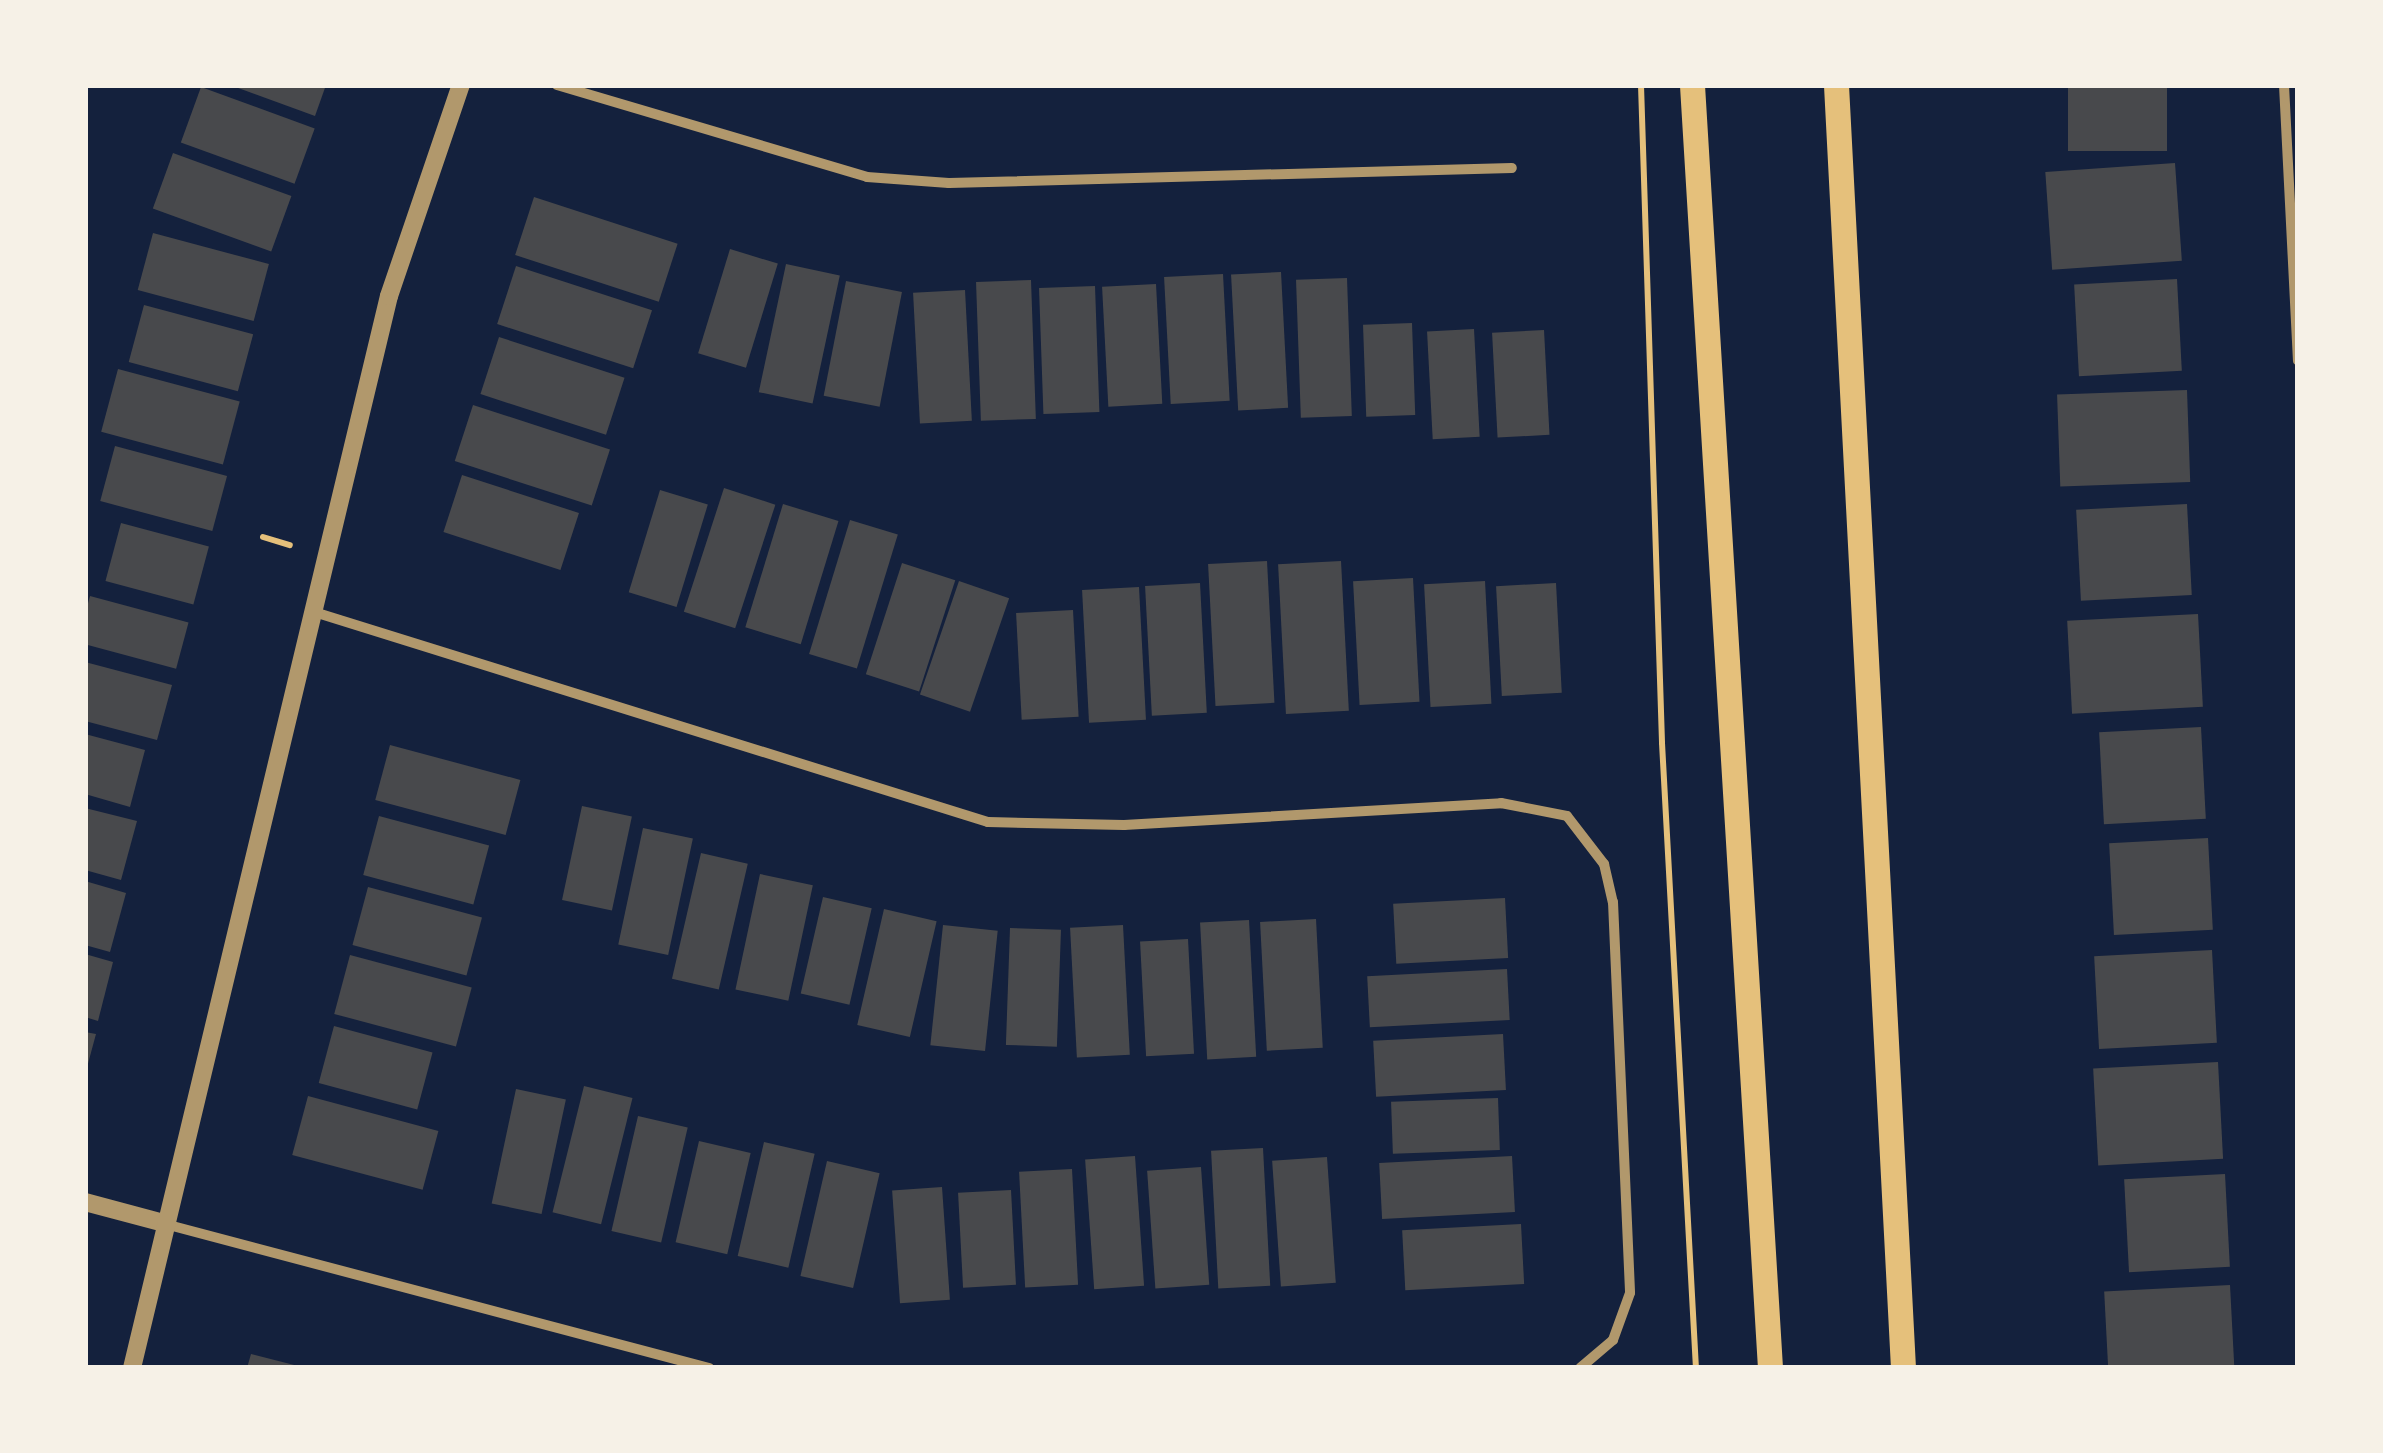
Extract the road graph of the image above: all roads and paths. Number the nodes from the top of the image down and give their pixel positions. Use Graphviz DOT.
graph roads {
  1 [pos="461,85"];
  2 [pos="557,85"];
  3 [pos="1641,85"];
  4 [pos="1692,85"];
  5 [pos="1836,85"];
  6 [pos="2284,85"];
  7 [pos="1512,168"];
  8 [pos="2298,360"];
  9 [pos="262,536"];
  10 [pos="290,545"];
  11 [pos="311,611"];
  12 [pos="85,1202"];
  13 [pos="164,1224"];
  14 [pos="132,1368"];
  15 [pos="710,1368"];
  16 [pos="1580,1368"];
  17 [pos="1696,1368"];
  18 [pos="1770,1368"];
  19 [pos="1903,1368"];
  1 -- 11 [label="street"];
  2 -- 7 [label="street"];
  3 -- 17 [label="path"];
  4 -- 18 [label="main road"];
  5 -- 19 [label="main road"];
  6 -- 8 [label="street"];
  9 -- 10 [label="path"];
  11 -- 13 [label="street"];
  11 -- 16 [label="street"];
  12 -- 13 [label="street"];
  13 -- 14 [label="street"];
  13 -- 15 [label="street"];
}
